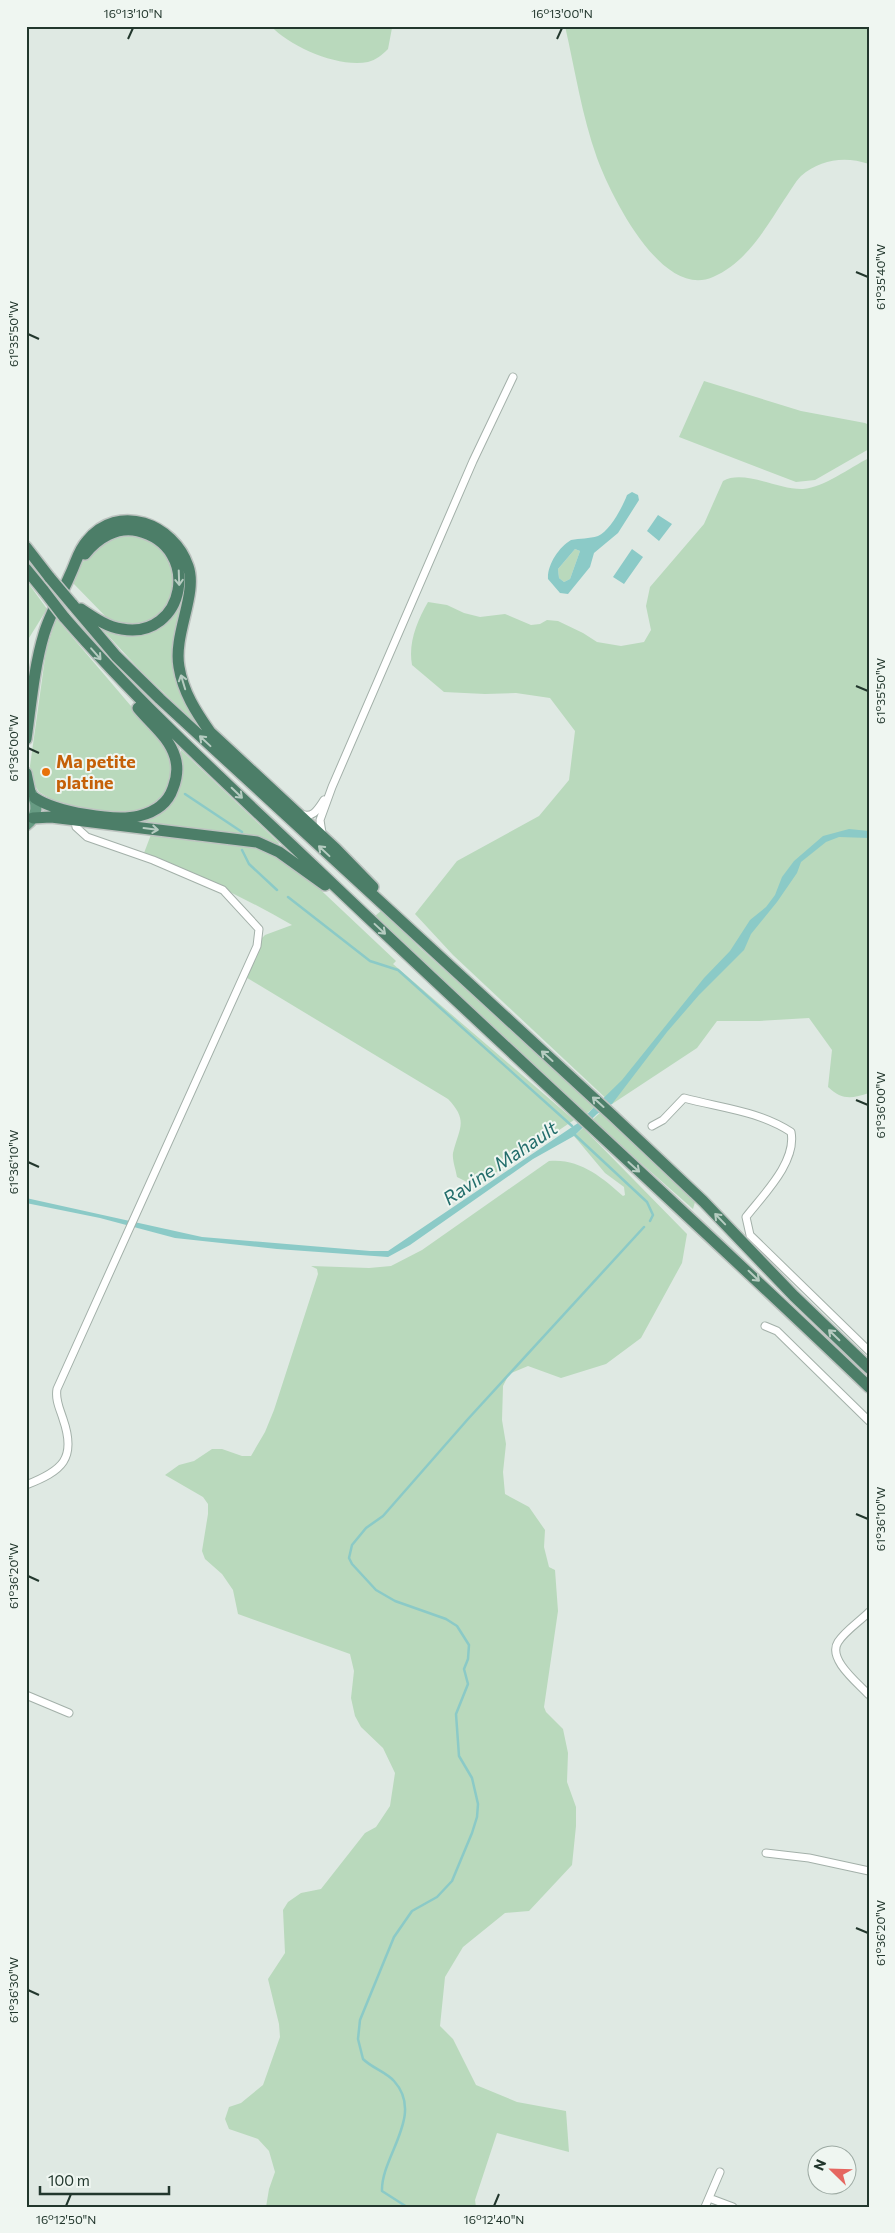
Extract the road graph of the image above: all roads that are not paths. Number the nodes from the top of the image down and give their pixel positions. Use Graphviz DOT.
graph roads {
  1 [pos="512,377"];
  2 [pos="26,547"];
  3 [pos="26,569"];
  4 [pos="71,574"];
  5 [pos="72,604"];
  6 [pos="111,671"];
  7 [pos="26,738"];
  8 [pos="26,773"];
  9 [pos="332,787"];
  10 [pos="30,793"];
  11 [pos="297,813"];
  12 [pos="75,820"];
  13 [pos="30,822"];
  14 [pos="336,849"];
  15 [pos="366,916"];
  16 [pos="467,983"];
  17 [pos="652,1126"];
  18 [pos="765,1326"];
  19 [pos="869,1351"];
  20 [pos="869,1368"];
  21 [pos="869,1387"];
  22 [pos="869,1421"];
  23 [pos="26,1485"];
  24 [pos="869,1612"];
  25 [pos="26,1695"];
  26 [pos="869,1695"];
  27 [pos="68,1712"];
  28 [pos="766,1852"];
  29 [pos="869,1871"];
  30 [pos="720,2172"];
  31 [pos="709,2198"];
  32 [pos="705,2207"];
  33 [pos="733,2207"];
  1 -- 9 [label="street"];
  2 -- 5 [label="highway, bridge"];
  3 -- 6 [label="highway, one-way, bridge"];
  4 -- 5 [label="highway, one-way"];
  4 -- 7 [label="highway"];
  11 -- 4 [label="highway, one-way"];
  16 -- 5 [label="highway, one-way"];
  6 -- 10 [label="highway"];
  6 -- 15 [label="highway, one-way"];
  8 -- 10 [label="highway"];
  9 -- 11 [label="street"];
  9 -- 14 [label="street"];
  10 -- 13 [label="main road"];
  11 -- 14 [label="highway"];
  12 -- 13 [label="highway"];
  12 -- 15 [label="highway, one-way"];
  12 -- 23 [label="street"];
  14 -- 16 [label="highway"];
  15 -- 21 [label="highway, one-way"];
  20 -- 16 [label="highway, one-way"];
  17 -- 19 [label="street"];
  18 -- 22 [label="street"];
  24 -- 26 [label="street"];
  25 -- 27 [label="street"];
  28 -- 29 [label="street"];
  30 -- 31 [label="street"];
  31 -- 32 [label="street"];
  31 -- 33 [label="street"];
}
